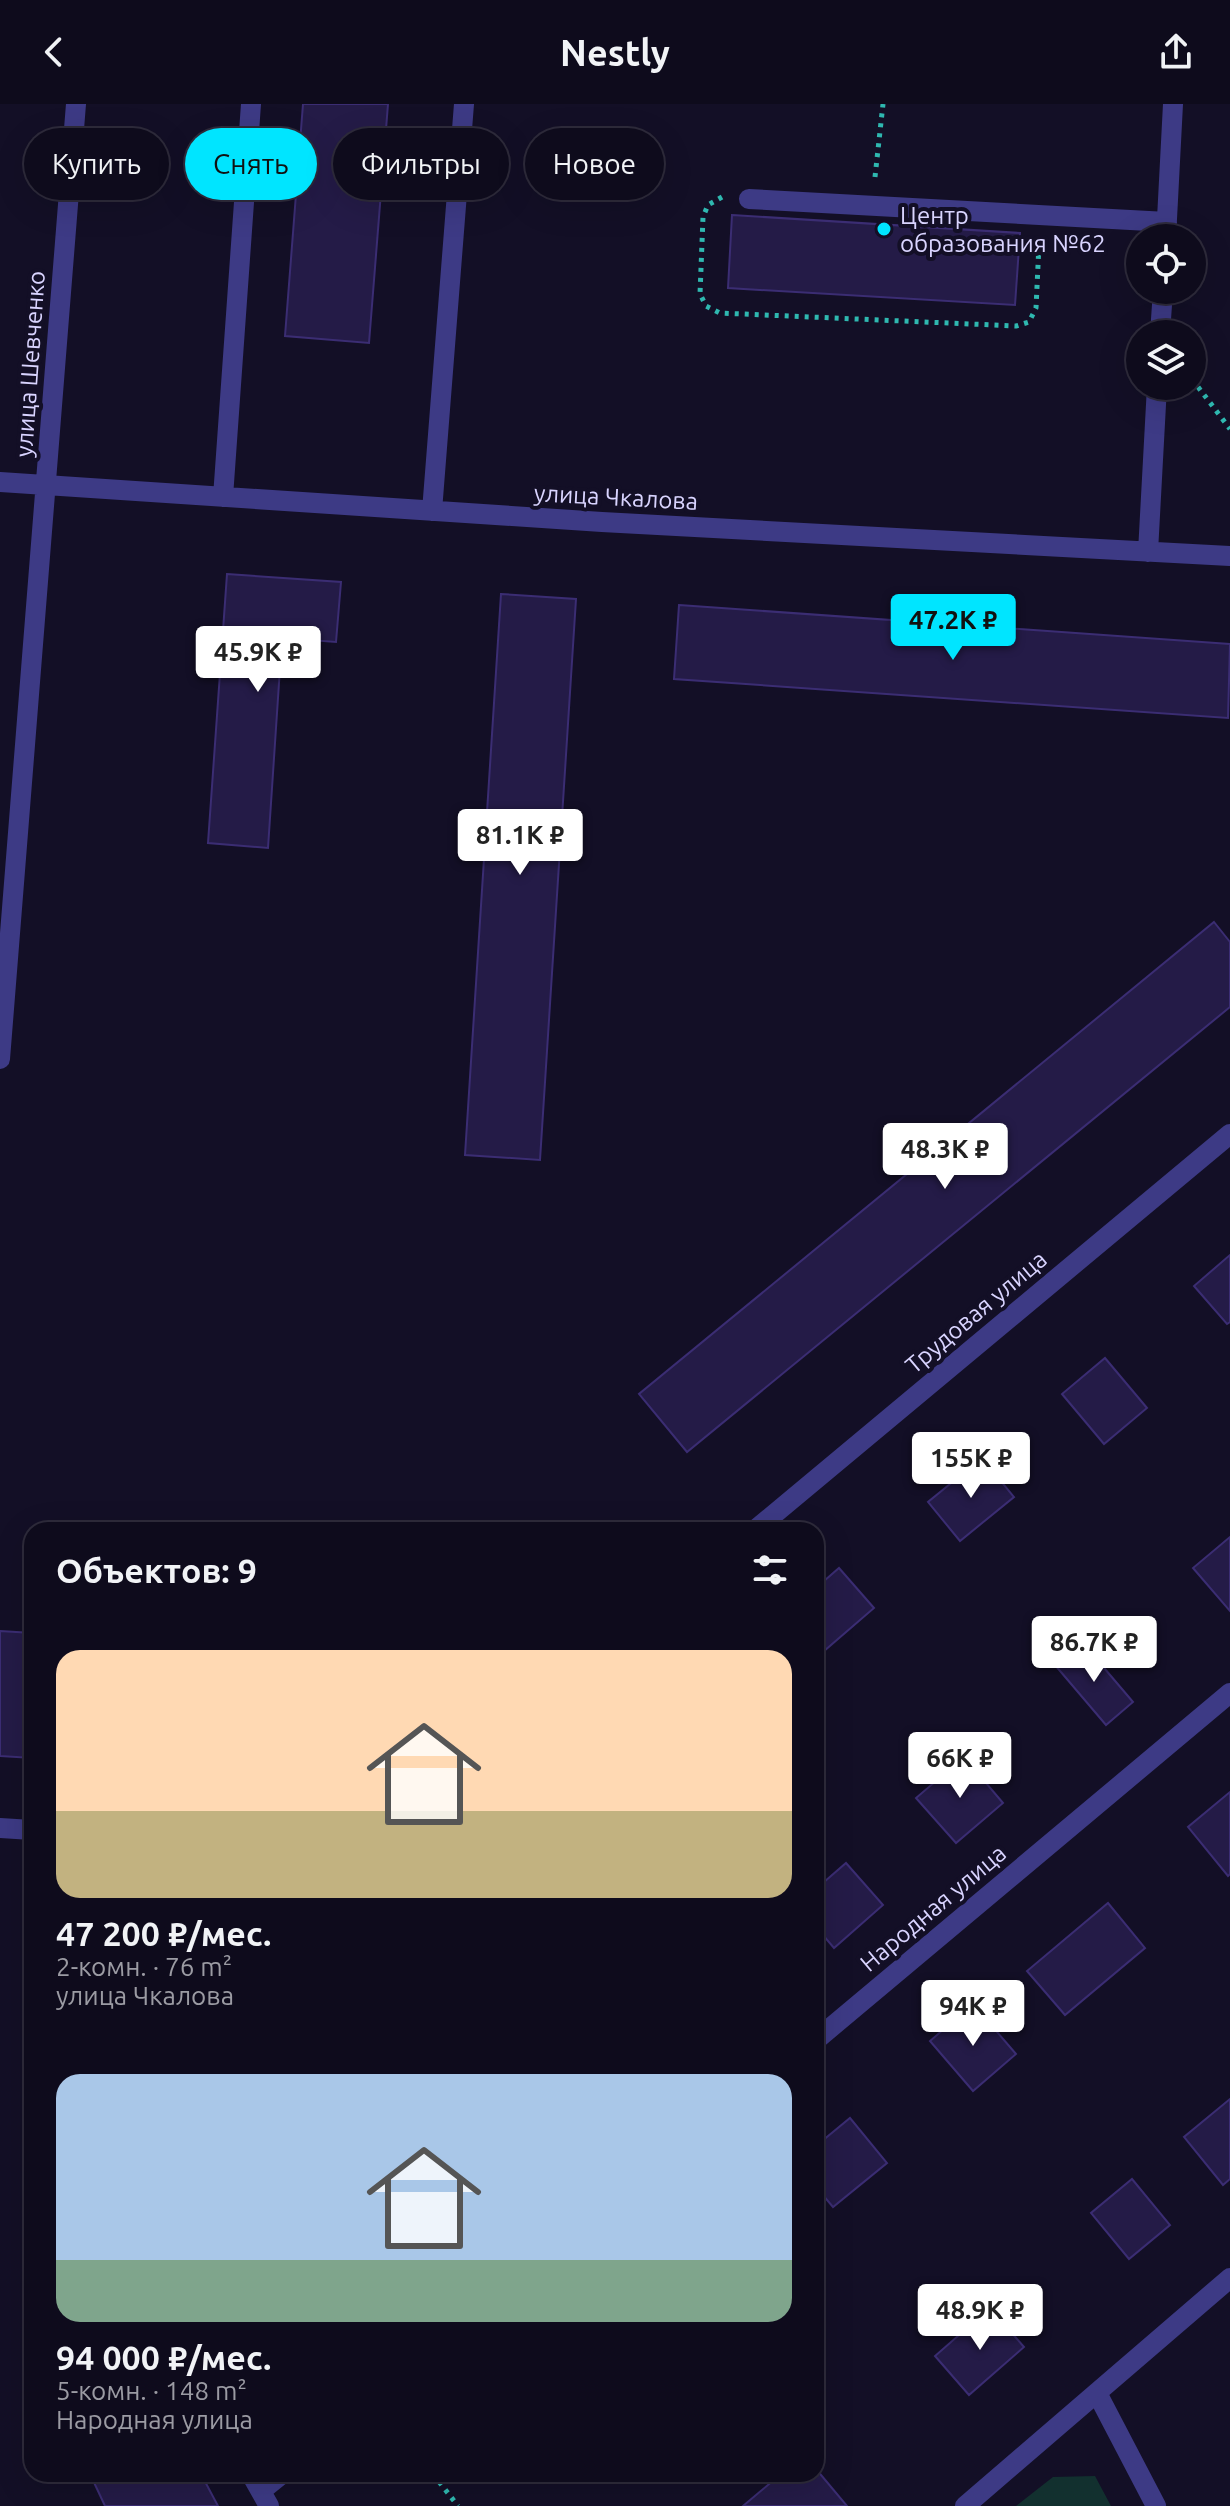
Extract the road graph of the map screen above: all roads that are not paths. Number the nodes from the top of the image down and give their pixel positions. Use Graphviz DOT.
graph roads {
  1 [pos="76,104"];
  2 [pos="251,104"];
  3 [pos="464,104"];
  4 [pos="1173,104"];
  5 [pos="749,199"];
  6 [pos="1166,224"];
  7 [pos="1126,225"];
  8 [pos="1156,400"];
  9 [pos="0,482"];
  10 [pos="47,485"];
  11 [pos="223,497"];
  12 [pos="432,511"];
  13 [pos="1148,552"];
  14 [pos="1230,556"];
  15 [pos="5,945"];
  16 [pos="0,1059"];
  17 [pos="1230,1134"];
  18 [pos="765,1522"];
  19 [pos="1230,1693"];
  20 [pos="0,1828"];
  21 [pos="24,1830"];
  22 [pos="824,2033"];
  23 [pos="1230,2278"];
  24 [pos="1097,2393"];
  25 [pos="965,2506"];
  26 [pos="1156,2506"];
  1 -- 10 [label="street, улица Шевченко"];
  2 -- 11 [label="street"];
  3 -- 12 [label="street"];
  4 -- 6 [label="street"];
  5 -- 7 [label="street"];
  8 -- 13 [label="street"];
  9 -- 10 [label="street, улица Чкалова"];
  10 -- 11 [label="street, улица Чкалова"];
  10 -- 15 [label="street, улица Шевченко"];
  11 -- 12 [label="street, улица Чкалова"];
  12 -- 13 [label="street, улица Чкалова"];
  13 -- 14 [label="street, улица Чкалова"];
  15 -- 16 [label="street, улица Шевченко"];
  17 -- 18 [label="street, Трудовая улица"];
  19 -- 22 [label="street, Народная улица"];
  20 -- 21 [label="street"];
  23 -- 24 [label="street"];
  24 -- 25 [label="street"];
  24 -- 26 [label="street"];
}
